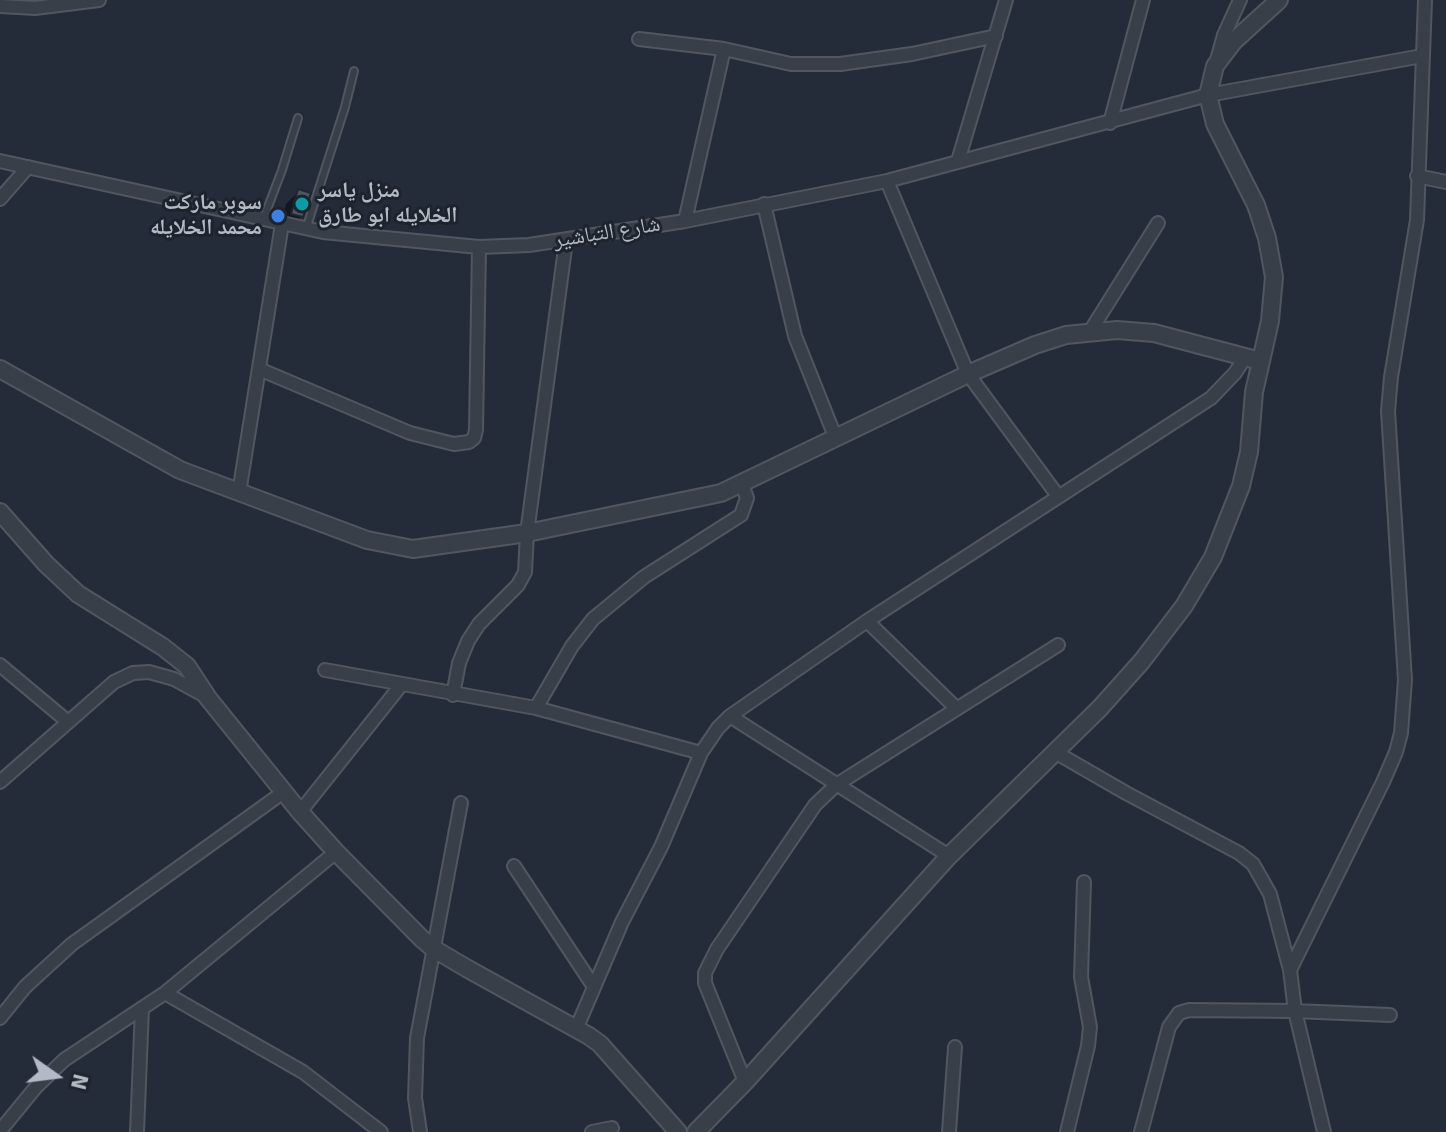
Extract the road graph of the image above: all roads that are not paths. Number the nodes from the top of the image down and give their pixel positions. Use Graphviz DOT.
graph roads {
  1 [pos="99,0"];
  2 [pos="1006,0"];
  3 [pos="1143,0"];
  4 [pos="1240,0"];
  5 [pos="1279,0"];
  6 [pos="1425,0"];
  7 [pos="0,6"];
  8 [pos="996,36"];
  9 [pos="639,39"];
  10 [pos="724,49"];
  11 [pos="1422,56"];
  12 [pos="1215,66"];
  13 [pos="354,71"];
  14 [pos="1208,95"];
  15 [pos="298,118"];
  16 [pos="1110,123"];
  17 [pos="0,161"];
  18 [pos="958,161"];
  19 [pos="28,167"];
  20 [pos="1417,176"];
  21 [pos="887,181"];
  22 [pos="1446,182"];
  23 [pos="0,199"];
  24 [pos="764,204"];
  25 [pos="263,220"];
  26 [pos="685,221"];
  27 [pos="1158,223"];
  28 [pos="282,224"];
  29 [pos="306,229"];
  30 [pos="566,241"];
  31 [pos="479,247"];
  32 [pos="1091,330"];
  33 [pos="1253,358"];
  34 [pos="0,369"];
  35 [pos="259,369"];
  36 [pos="968,374"];
  37 [pos="836,439"];
  38 [pos="742,484"];
  39 [pos="239,493"];
  40 [pos="1058,496"];
  41 [pos="0,512"];
  42 [pos="527,533"];
  43 [pos="867,621"];
  44 [pos="1058,645"];
  45 [pos="0,665"];
  46 [pos="325,670"];
  47 [pos="402,684"];
  48 [pos="453,695"];
  49 [pos="208,698"];
  50 [pos="536,708"];
  51 [pos="956,708"];
  52 [pos="730,716"];
  53 [pos="67,721"];
  54 [pos="1055,752"];
  55 [pos="701,753"];
  56 [pos="0,782"];
  57 [pos="836,785"];
  58 [pos="285,791"];
  59 [pos="461,803"];
  60 [pos="300,812"];
  61 [pos="336,852"];
  62 [pos="949,856"];
  63 [pos="514,866"];
  64 [pos="1084,882"];
  65 [pos="434,949"];
  66 [pos="1290,970"];
  67 [pos="594,987"];
  68 [pos="165,993"];
  69 [pos="142,1008"];
  70 [pos="1295,1011"];
  71 [pos="1390,1015"];
  72 [pos="0,1018"];
  73 [pos="577,1027"];
  74 [pos="955,1047"];
  75 [pos="745,1082"];
  76 [pos="612,1128"];
  77 [pos="0,1131"];
  78 [pos="137,1132"];
  79 [pos="381,1132"];
  80 [pos="420,1132"];
  81 [pos="592,1132"];
  82 [pos="678,1132"];
  83 [pos="696,1132"];
  84 [pos="949,1132"];
  85 [pos="1067,1132"];
  86 [pos="1141,1132"];
  87 [pos="1324,1132"];
  1 -- 7 [label="street"];
  2 -- 8 [label="street"];
  3 -- 16 [label="street"];
  4 -- 12 [label="street"];
  5 -- 12 [label="street"];
  6 -- 11 [label="street"];
  8 -- 10 [label="street"];
  8 -- 18 [label="street"];
  9 -- 10 [label="street"];
  10 -- 26 [label="street"];
  11 -- 14 [label="street, شارع التباشير"];
  11 -- 20 [label="street"];
  12 -- 14 [label="street"];
  13 -- 29 [label="lane"];
  14 -- 16 [label="street, شارع التباشير"];
  14 -- 33 [label="street"];
  15 -- 25 [label="lane"];
  16 -- 18 [label="street, شارع التباشير"];
  17 -- 19 [label="street, شارع التباشير"];
  18 -- 21 [label="street, شارع التباشير"];
  19 -- 23 [label="street"];
  19 -- 25 [label="street, شارع التباشير"];
  20 -- 22 [label="street"];
  20 -- 66 [label="street"];
  21 -- 24 [label="street, شارع التباشير"];
  21 -- 36 [label="street"];
  24 -- 26 [label="street, شارع التباشير"];
  24 -- 37 [label="street"];
  25 -- 28 [label="street, شارع التباشير"];
  26 -- 30 [label="street, شارع التباشير"];
  27 -- 32 [label="street"];
  28 -- 29 [label="street, شارع التباشير"];
  28 -- 35 [label="street"];
  29 -- 31 [label="street, شارع التباشير"];
  30 -- 31 [label="street, شارع التباشير"];
  30 -- 42 [label="street"];
  31 -- 35 [label="street"];
  32 -- 33 [label="street"];
  32 -- 36 [label="street"];
  33 -- 40 [label="street"];
  33 -- 54 [label="street"];
  34 -- 39 [label="street"];
  35 -- 39 [label="street"];
  36 -- 37 [label="street"];
  36 -- 40 [label="street"];
  37 -- 38 [label="street"];
  38 -- 42 [label="street"];
  38 -- 50 [label="street"];
  39 -- 42 [label="street"];
  40 -- 43 [label="street"];
  41 -- 49 [label="street"];
  42 -- 48 [label="street"];
  43 -- 51 [label="street"];
  43 -- 52 [label="street"];
  44 -- 51 [label="street"];
  45 -- 53 [label="street"];
  46 -- 47 [label="street"];
  47 -- 48 [label="street"];
  47 -- 60 [label="street"];
  48 -- 50 [label="street"];
  49 -- 53 [label="street"];
  49 -- 58 [label="street"];
  50 -- 55 [label="street"];
  51 -- 57 [label="street"];
  52 -- 55 [label="street"];
  52 -- 57 [label="street"];
  53 -- 56 [label="street"];
  54 -- 62 [label="street"];
  54 -- 66 [label="street"];
  55 -- 67 [label="street"];
  57 -- 62 [label="street"];
  57 -- 75 [label="street"];
  58 -- 60 [label="street"];
  58 -- 72 [label="street"];
  59 -- 65 [label="street"];
  60 -- 61 [label="street"];
  61 -- 65 [label="street"];
  61 -- 68 [label="street"];
  62 -- 75 [label="street"];
  63 -- 67 [label="street"];
  64 -- 85 [label="street"];
  65 -- 73 [label="street"];
  65 -- 80 [label="street"];
  66 -- 70 [label="street"];
  67 -- 73 [label="street"];
  68 -- 69 [label="street"];
  68 -- 79 [label="street"];
  69 -- 77 [label="street"];
  69 -- 78 [label="street"];
  70 -- 71 [label="street"];
  70 -- 86 [label="street"];
  70 -- 87 [label="street"];
  73 -- 82 [label="street"];
  74 -- 84 [label="street"];
  75 -- 83 [label="street"];
  76 -- 81 [label="street"];
}
